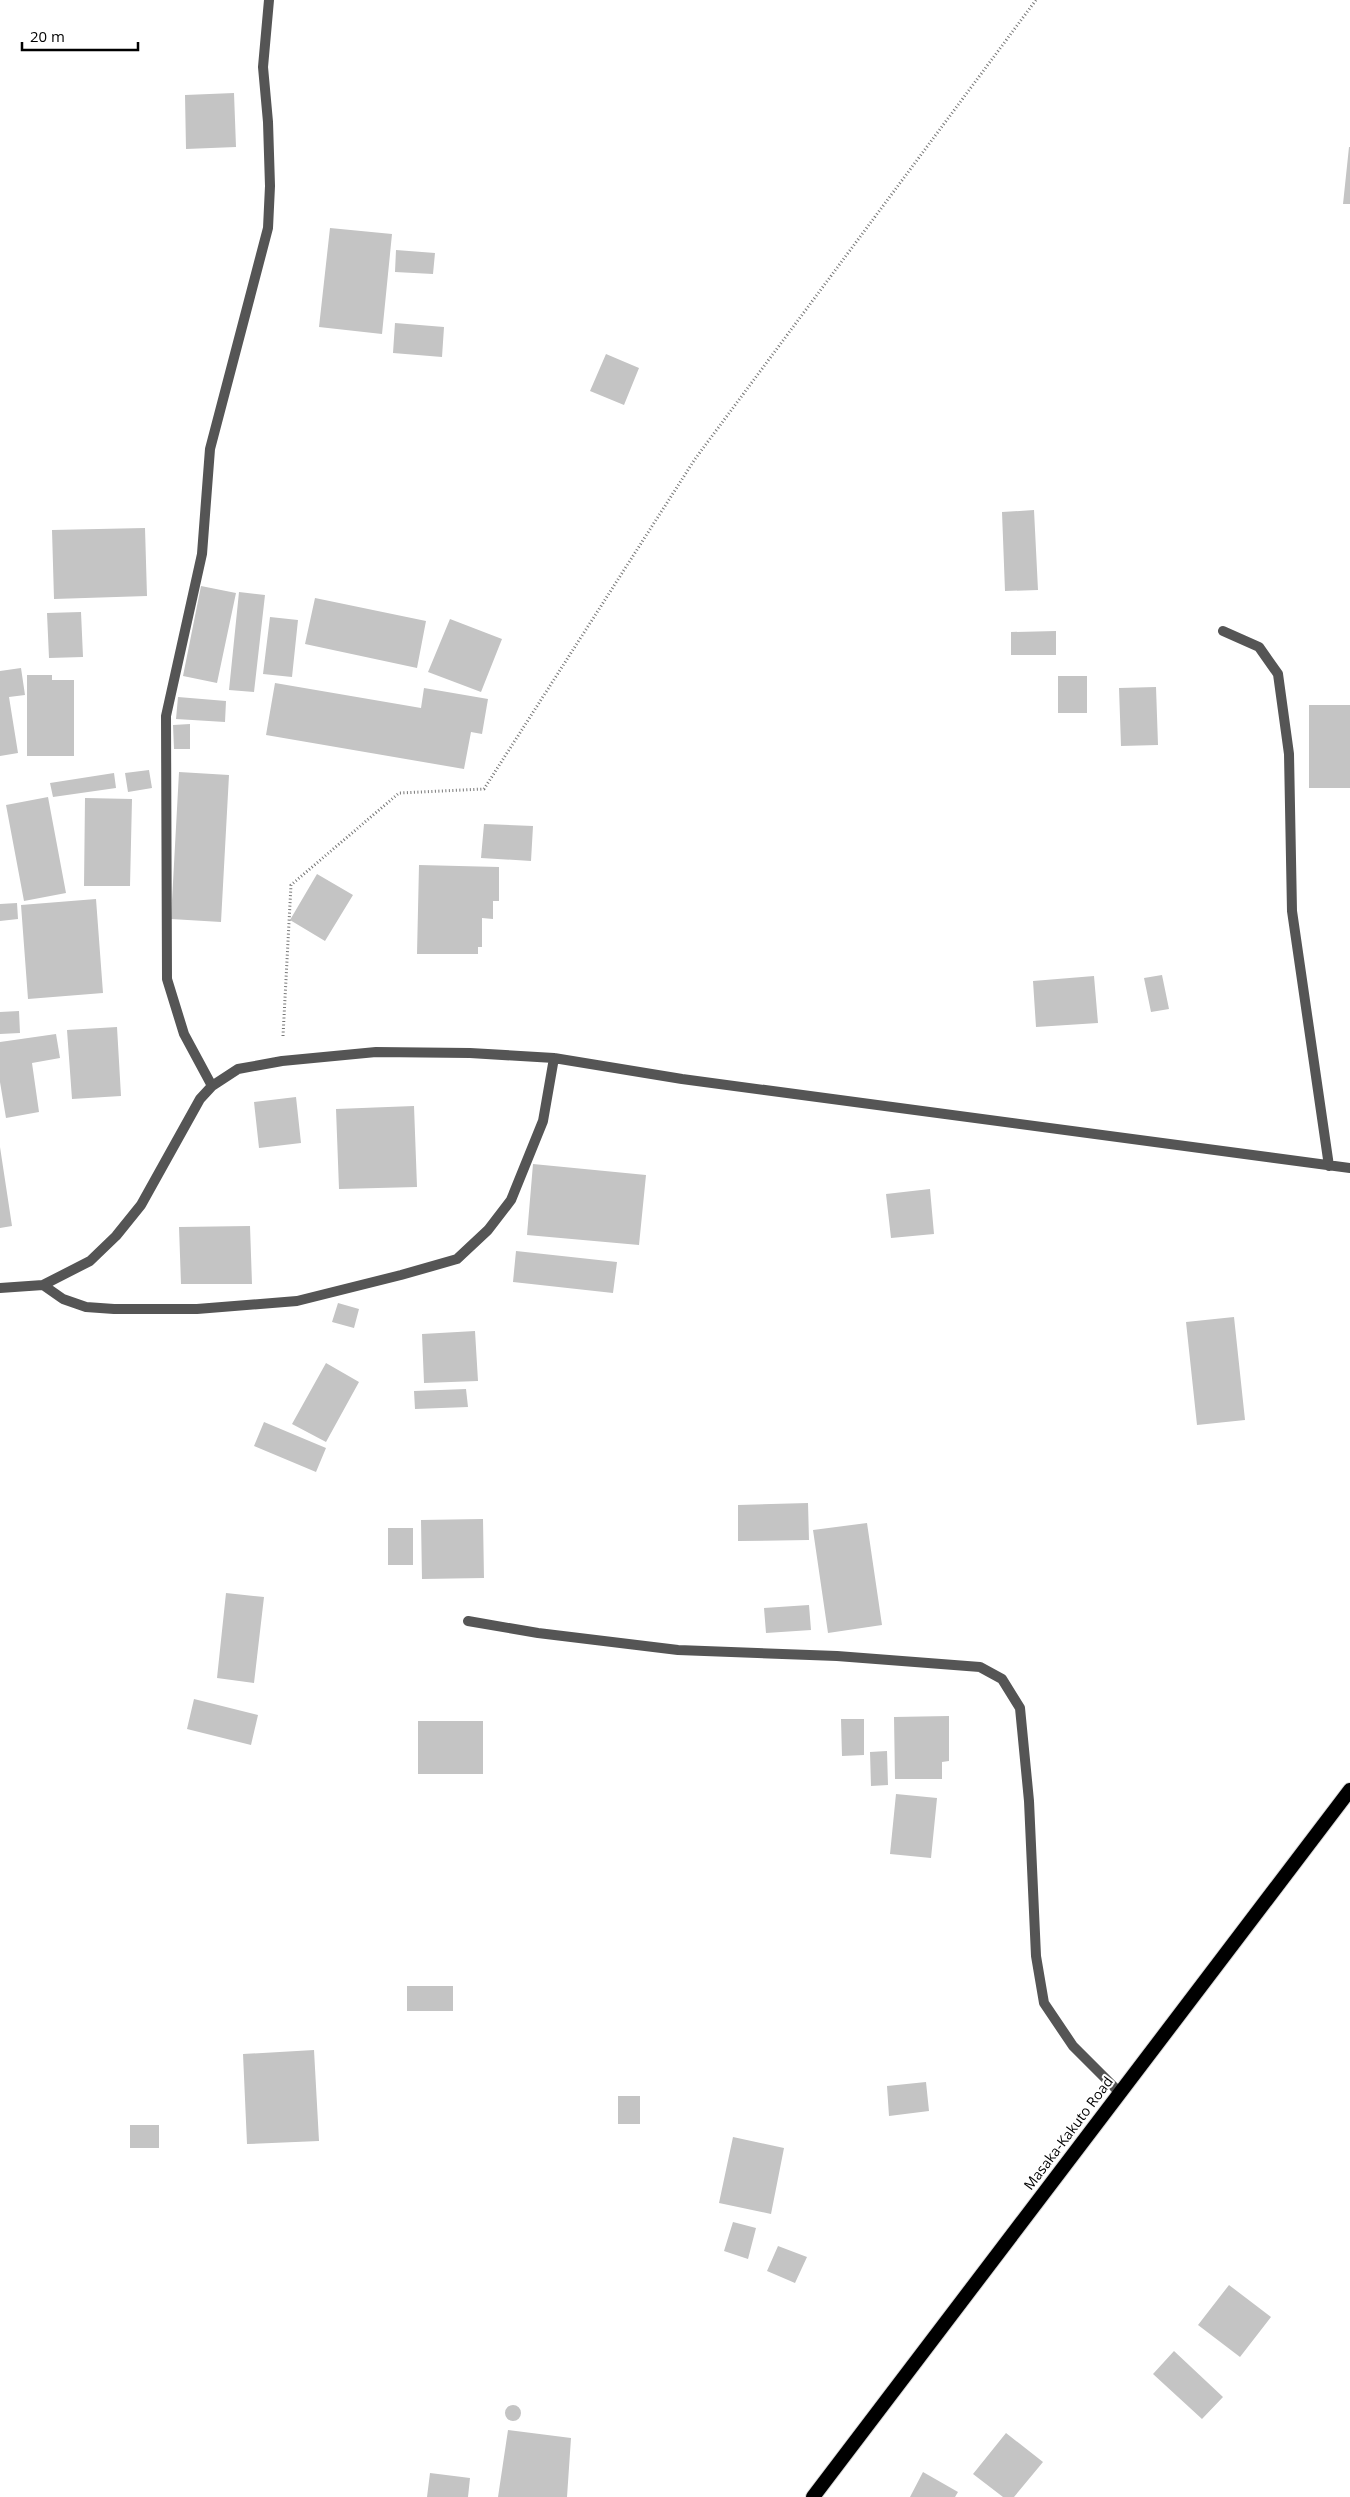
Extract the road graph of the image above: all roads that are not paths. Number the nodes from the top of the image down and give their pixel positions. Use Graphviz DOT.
graph roads {
  1 [pos="269,0"];
  2 [pos="1223,632"];
  3 [pos="554,1058"];
  4 [pos="212,1086"];
  5 [pos="1329,1166"];
  6 [pos="1350,1168"];
  7 [pos="43,1286"];
  8 [pos="0,1288"];
  9 [pos="468,1621"];
  10 [pos="1350,1790"];
  11 [pos="1119,2092"];
  12 [pos="813,2497"];
  1 -- 4 [label="street"];
  2 -- 5 [label="street"];
  3 -- 4 [label="street"];
  3 -- 5 [label="street"];
  3 -- 7 [label="street"];
  4 -- 7 [label="street"];
  5 -- 6 [label="street"];
  7 -- 8 [label="street"];
  9 -- 11 [label="street"];
  10 -- 11 [label="highway, Masaka-Kakuto Road"];
  11 -- 12 [label="highway, Masaka-Kakuto Road"];
}
